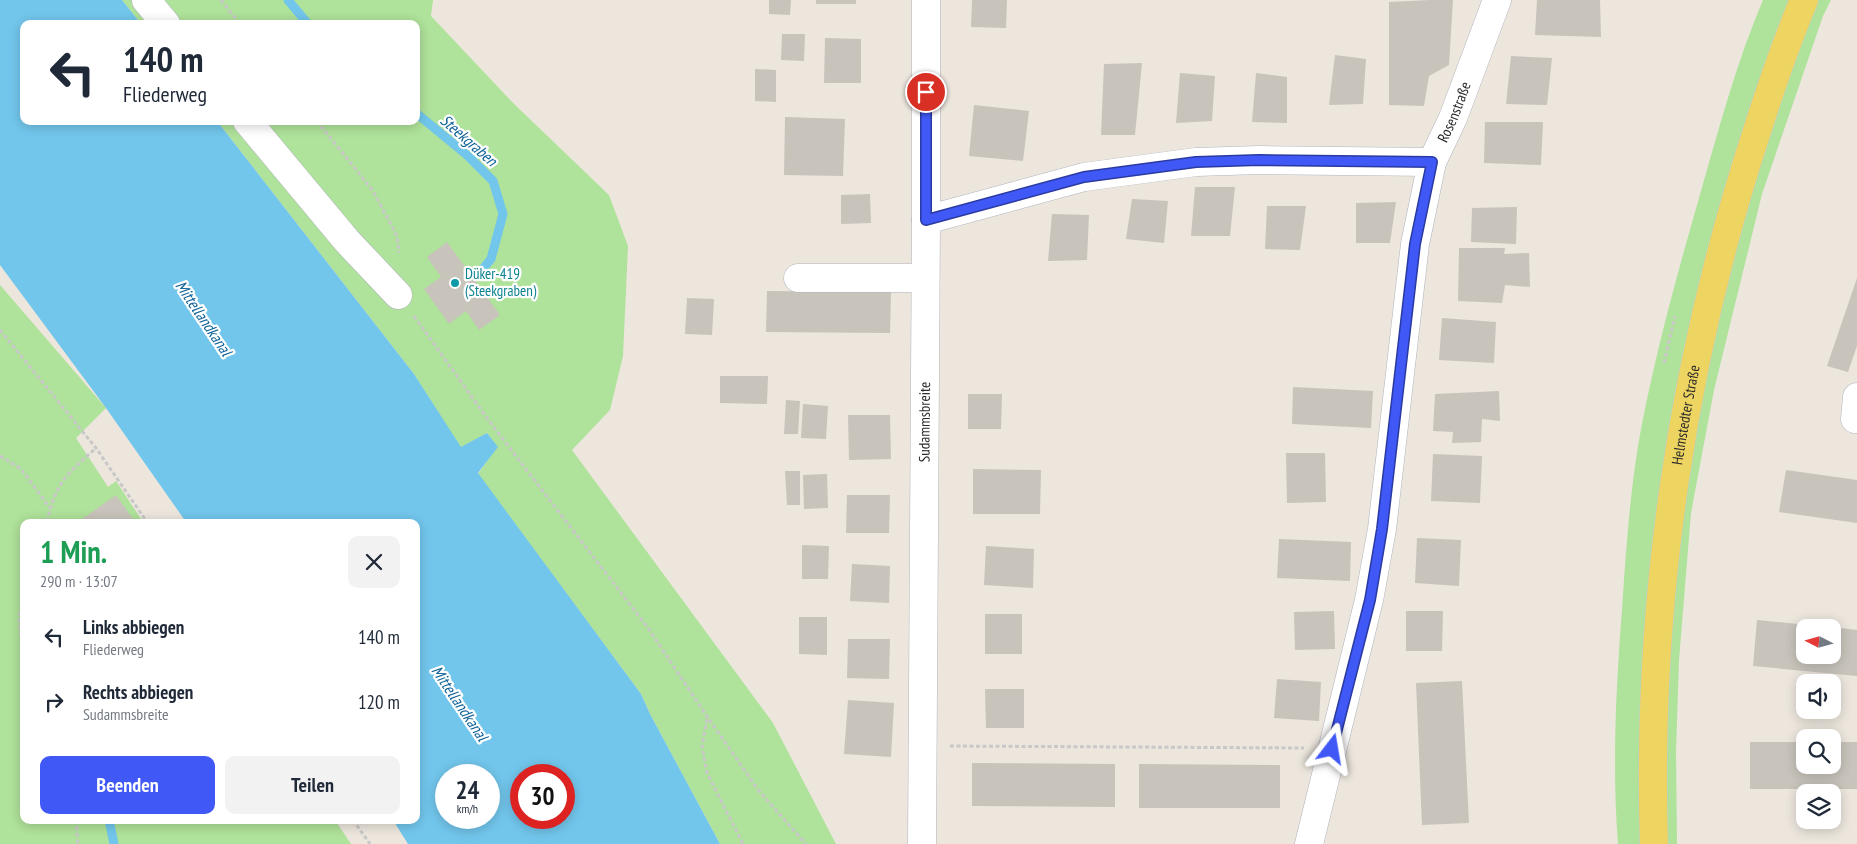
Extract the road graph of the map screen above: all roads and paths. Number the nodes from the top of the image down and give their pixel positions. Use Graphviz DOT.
graph roads {
  1 [pos="146,0"];
  2 [pos="221,0"];
  3 [pos="926,0"];
  4 [pos="1497,0"];
  5 [pos="1804,0"];
  6 [pos="163,20"];
  7 [pos="237,20"];
  8 [pos="250,125"];
  9 [pos="321,125"];
  10 [pos="1432,162"];
  11 [pos="926,220"];
  12 [pos="798,278"];
  13 [pos="925,278"];
  14 [pos="398,295"];
  15 [pos="0,330"];
  16 [pos="1857,397"];
  17 [pos="1857,419"];
  18 [pos="96,448"];
  19 [pos="0,456"];
  20 [pos="50,508"];
  21 [pos="48,519"];
  22 [pos="145,519"];
  23 [pos="20,614"];
  24 [pos="20,627"];
  25 [pos="708,718"];
  26 [pos="922,746"];
  27 [pos="1332,749"];
  28 [pos="76,824"];
  29 [pos="356,824"];
  30 [pos="78,844"];
  31 [pos="370,844"];
  32 [pos="743,844"];
  33 [pos="806,844"];
  34 [pos="922,844"];
  35 [pos="1309,844"];
  36 [pos="1654,844"];
  1 -- 6 [label="street"];
  2 -- 7 [label="path"];
  3 -- 11 [label="street, Sudammsbreite"];
  4 -- 10 [label="street, Rosenstraße"];
  5 -- 36 [label="main road, Helmstedter Straße"];
  8 -- 14 [label="street"];
  9 -- 14 [label="path"];
  10 -- 11 [label="street"];
  10 -- 27 [label="street, Rosenstraße"];
  11 -- 13 [label="street, Sudammsbreite"];
  12 -- 13 [label="street"];
  13 -- 26 [label="street, Sudammsbreite"];
  14 -- 25 [label="path"];
  15 -- 18 [label="path"];
  16 -- 17 [label="street"];
  18 -- 20 [label="path"];
  18 -- 22 [label="path"];
  19 -- 20 [label="path"];
  20 -- 21 [label="path"];
  23 -- 24 [label="path"];
  25 -- 32 [label="path"];
  25 -- 33 [label="path"];
  26 -- 27 [label="path"];
  26 -- 34 [label="street, Sudammsbreite"];
  27 -- 35 [label="street, Rosenstraße"];
  28 -- 30 [label="path"];
  29 -- 31 [label="path"];
}
